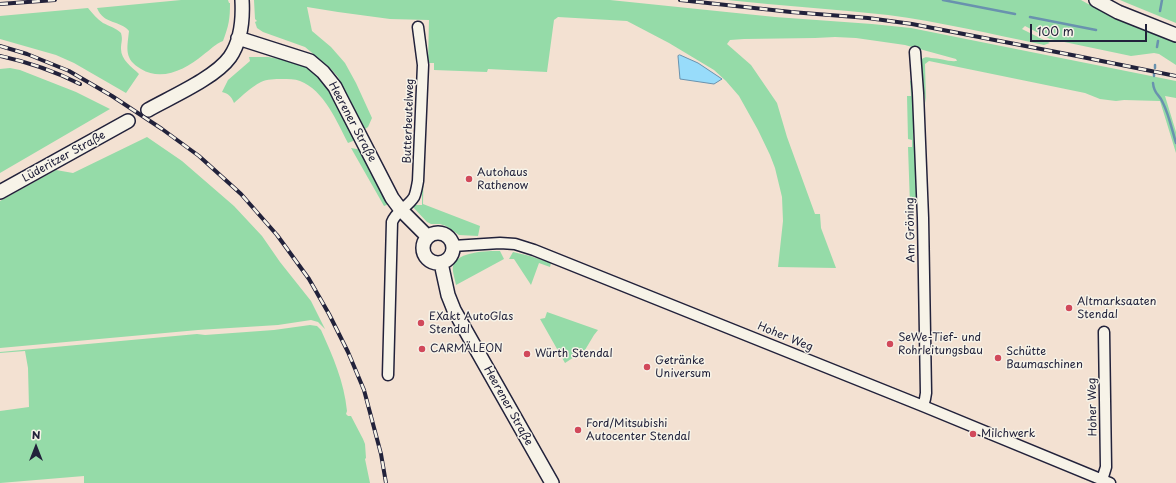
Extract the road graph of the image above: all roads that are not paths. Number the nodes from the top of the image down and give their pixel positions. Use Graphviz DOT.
graph roads {
  1 [pos="1096,0"];
  2 [pos="242,1"];
  3 [pos="418,27"];
  4 [pos="1176,36"];
  5 [pos="238,38"];
  6 [pos="914,52"];
  7 [pos="148,110"];
  8 [pos="128,121"];
  9 [pos="0,192"];
  10 [pos="402,210"];
  11 [pos="427,236"];
  12 [pos="453,246"];
  13 [pos="441,263"];
  14 [pos="1104,332"];
  15 [pos="388,375"];
  16 [pos="923,406"];
  17 [pos="1106,481"];
  18 [pos="552,483"];
  1 -- 4 [label="main road"];
  2 -- 5 [label="main road"];
  3 -- 10 [label="street, Butterbeutelweg"];
  5 -- 7 [label="main road"];
  5 -- 10 [label="main road, Heerener Straße"];
  6 -- 16 [label="street, Am Gröning"];
  8 -- 9 [label="main road, Lüderitzer Straße"];
  10 -- 11 [label="main road, Heerener Straße"];
  10 -- 15 [label="street"];
  11 -- 12 [label="main road"];
  11 -- 13 [label="main road"];
  12 -- 13 [label="main road"];
  12 -- 16 [label="street, Hoher Weg"];
  13 -- 18 [label="main road, Heerener Straße"];
  14 -- 17 [label="street, Hoher Weg"];
  16 -- 17 [label="street, Hoher Weg"];
}
